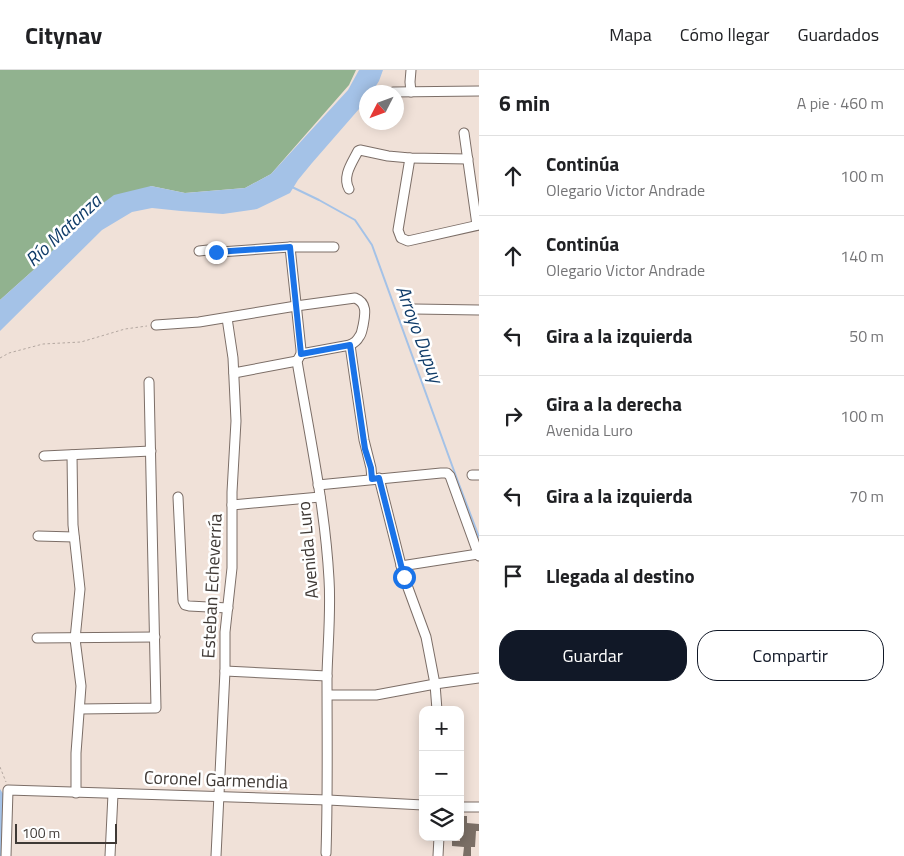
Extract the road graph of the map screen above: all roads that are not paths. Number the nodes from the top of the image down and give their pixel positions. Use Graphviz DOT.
graph roads {
  1 [pos="411,70"];
  2 [pos="479,91"];
  3 [pos="404,92"];
  4 [pos="411,92"];
  5 [pos="464,133"];
  6 [pos="410,158"];
  7 [pos="468,159"];
  8 [pos="348,189"];
  9 [pos="478,225"];
  10 [pos="290,247"];
  11 [pos="334,247"];
  12 [pos="199,251"];
  13 [pos="296,306"];
  14 [pos="414,309"];
  15 [pos="479,310"];
  16 [pos="227,318"];
  17 [pos="156,325"];
  18 [pos="350,345"];
  19 [pos="299,357"];
  20 [pos="234,373"];
  21 [pos="149,382"];
  22 [pos="151,451"];
  23 [pos="72,454"];
  24 [pos="44,456"];
  25 [pos="375,478"];
  26 [pos="318,485"];
  27 [pos="178,497"];
  28 [pos="320,497"];
  29 [pos="232,505"];
  30 [pos="38,536"];
  31 [pos="74,536"];
  32 [pos="479,555"];
  33 [pos="401,566"];
  34 [pos="228,608"];
  35 [pos="75,637"];
  36 [pos="155,637"];
  37 [pos="37,638"];
  38 [pos="224,671"];
  39 [pos="327,676"];
  40 [pos="479,678"];
  41 [pos="435,684"];
  42 [pos="328,695"];
  43 [pos="438,706"];
  44 [pos="80,709"];
  45 [pos="76,792"];
  46 [pos="113,794"];
  47 [pos="218,796"];
  48 [pos="328,800"];
  49 [pos="419,805"];
  50 [pos="464,807"];
  51 [pos="479,807"];
  52 [pos="439,841"];
  53 [pos="328,854"];
  54 [pos="6,856"];
  55 [pos="110,856"];
  56 [pos="216,856"];
  57 [pos="317,856"];
  58 [pos="438,856"];
  1 -- 4 [label="street"];
  2 -- 4 [label="street"];
  3 -- 4 [label="street"];
  5 -- 7 [label="street"];
  6 -- 7 [label="street"];
  6 -- 8 [label="street"];
  6 -- 9 [label="street"];
  7 -- 9 [label="street"];
  10 -- 11 [label="street"];
  10 -- 12 [label="street"];
  10 -- 13 [label="street, Avenida Luro"];
  13 -- 16 [label="street"];
  13 -- 18 [label="street"];
  13 -- 19 [label="street, Avenida Luro"];
  14 -- 15 [label="street"];
  16 -- 17 [label="street"];
  16 -- 20 [label="street, Esteban Echeverría"];
  18 -- 19 [label="street"];
  18 -- 25 [label="street"];
  19 -- 20 [label="street"];
  19 -- 26 [label="street, Avenida Luro"];
  20 -- 29 [label="street, Esteban Echeverría"];
  21 -- 22 [label="street"];
  22 -- 23 [label="street"];
  22 -- 36 [label="street"];
  23 -- 24 [label="street"];
  23 -- 31 [label="street"];
  25 -- 26 [label="street"];
  25 -- 32 [label="street"];
  25 -- 33 [label="street"];
  26 -- 28 [label="street, Avenida Luro"];
  27 -- 34 [label="street"];
  28 -- 29 [label="street"];
  28 -- 39 [label="street, Avenida Luro"];
  29 -- 34 [label="street, Esteban Echeverría"];
  30 -- 31 [label="street"];
  31 -- 35 [label="street"];
  32 -- 33 [label="street"];
  33 -- 41 [label="street"];
  34 -- 38 [label="street, Esteban Echeverría"];
  35 -- 36 [label="street"];
  35 -- 37 [label="street"];
  35 -- 44 [label="street"];
  36 -- 44 [label="street"];
  38 -- 39 [label="street"];
  38 -- 47 [label="street, Esteban Echeverría"];
  39 -- 42 [label="street, Avenida Luro"];
  40 -- 41 [label="street"];
  41 -- 42 [label="street"];
  41 -- 43 [label="street"];
  42 -- 48 [label="street, Avenida Luro"];
  44 -- 45 [label="street"];
  45 -- 46 [label="street, Coronel Garmendia"];
  45 -- 54 [label="street, Coronel Garmendia"];
  46 -- 47 [label="street, Coronel Garmendia"];
  46 -- 55 [label="street"];
  47 -- 48 [label="street, Coronel Garmendia"];
  47 -- 56 [label="street, Esteban Echeverría"];
  48 -- 49 [label="street, Coronel Garmendia"];
  48 -- 53 [label="street, Avenida Luro"];
  50 -- 51 [label="street"];
  52 -- 58 [label="street"];
  53 -- 57 [label="street, Avenida Luro"];
}
